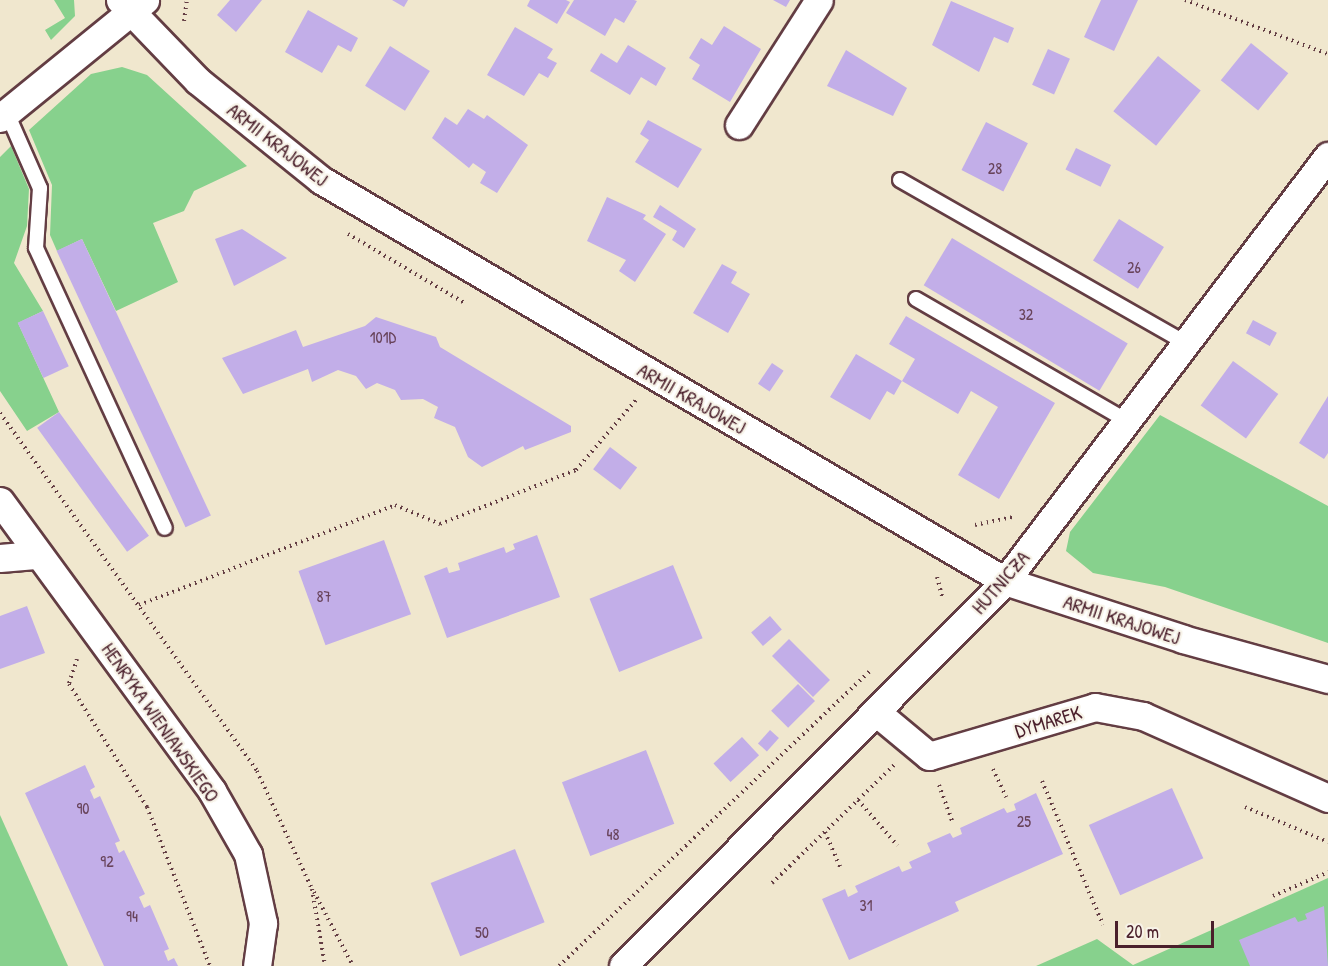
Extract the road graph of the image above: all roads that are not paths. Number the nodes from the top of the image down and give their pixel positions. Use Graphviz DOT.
graph roads {
  1 [pos="819,0"];
  2 [pos="132,4"];
  3 [pos="4,115"];
  4 [pos="739,124"];
  5 [pos="1328,156"];
  6 [pos="900,180"];
  7 [pos="916,299"];
  8 [pos="1186,343"];
  9 [pos="1127,421"];
  10 [pos="0,501"];
  11 [pos="165,528"];
  12 [pos="38,555"];
  13 [pos="0,558"];
  14 [pos="1005,581"];
  15 [pos="1328,679"];
  16 [pos="876,712"];
  17 [pos="1328,798"];
  18 [pos="257,966"];
  19 [pos="623,966"];
  1 -- 4 [label="street"];
  2 -- 3 [label="street"];
  2 -- 14 [label="street, ARMII KRAJOWEJ"];
  3 -- 11 [label="lane"];
  5 -- 8 [label="street, HUTNICZA"];
  6 -- 8 [label="lane"];
  7 -- 9 [label="lane"];
  8 -- 9 [label="street, HUTNICZA"];
  9 -- 14 [label="street, HUTNICZA"];
  10 -- 12 [label="street, HENRYKA WIENIAWSKIEGO"];
  12 -- 13 [label="street"];
  12 -- 18 [label="street, HENRYKA WIENIAWSKIEGO"];
  14 -- 15 [label="street, ARMII KRAJOWEJ"];
  14 -- 16 [label="street, HUTNICZA"];
  16 -- 17 [label="street, DYMAREK"];
  16 -- 19 [label="street, HUTNICZA"];
}
